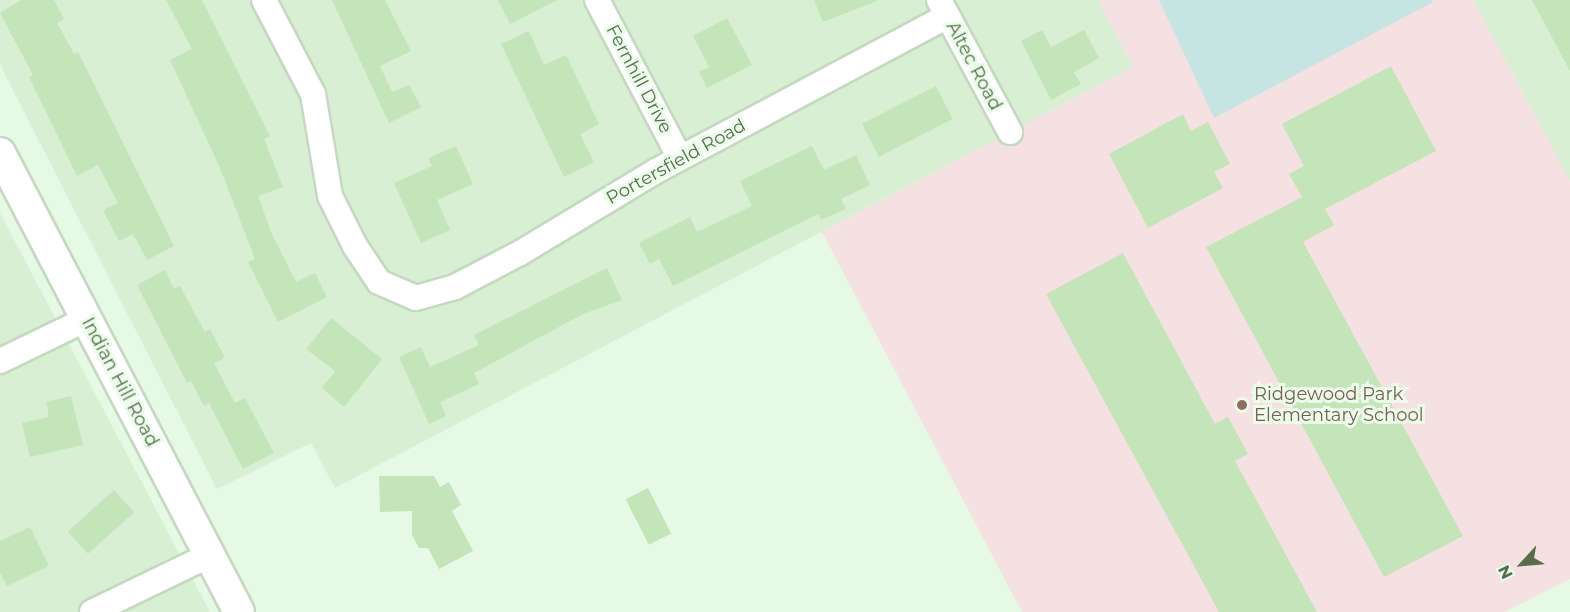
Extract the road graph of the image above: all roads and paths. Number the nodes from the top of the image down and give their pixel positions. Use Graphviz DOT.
graph roads {
  1 [pos="264,0"];
  2 [pos="597,0"];
  3 [pos="943,8"];
  4 [pos="1010,132"];
  5 [pos="0,153"];
  6 [pos="680,158"];
  7 [pos="87,319"];
  8 [pos="0,361"];
  9 [pos="210,555"];
  10 [pos="92,612"];
  11 [pos="239,612"];
  1 -- 6 [label="street, Portersfield Road"];
  2 -- 6 [label="street, Fernhill Drive"];
  3 -- 4 [label="street, Altec Road"];
  3 -- 6 [label="street, Portersfield Road"];
  5 -- 7 [label="street, Indian Hill Road"];
  7 -- 8 [label="street"];
  7 -- 9 [label="street, Indian Hill Road"];
  9 -- 10 [label="street"];
  9 -- 11 [label="street, Indian Hill Road"];
}
